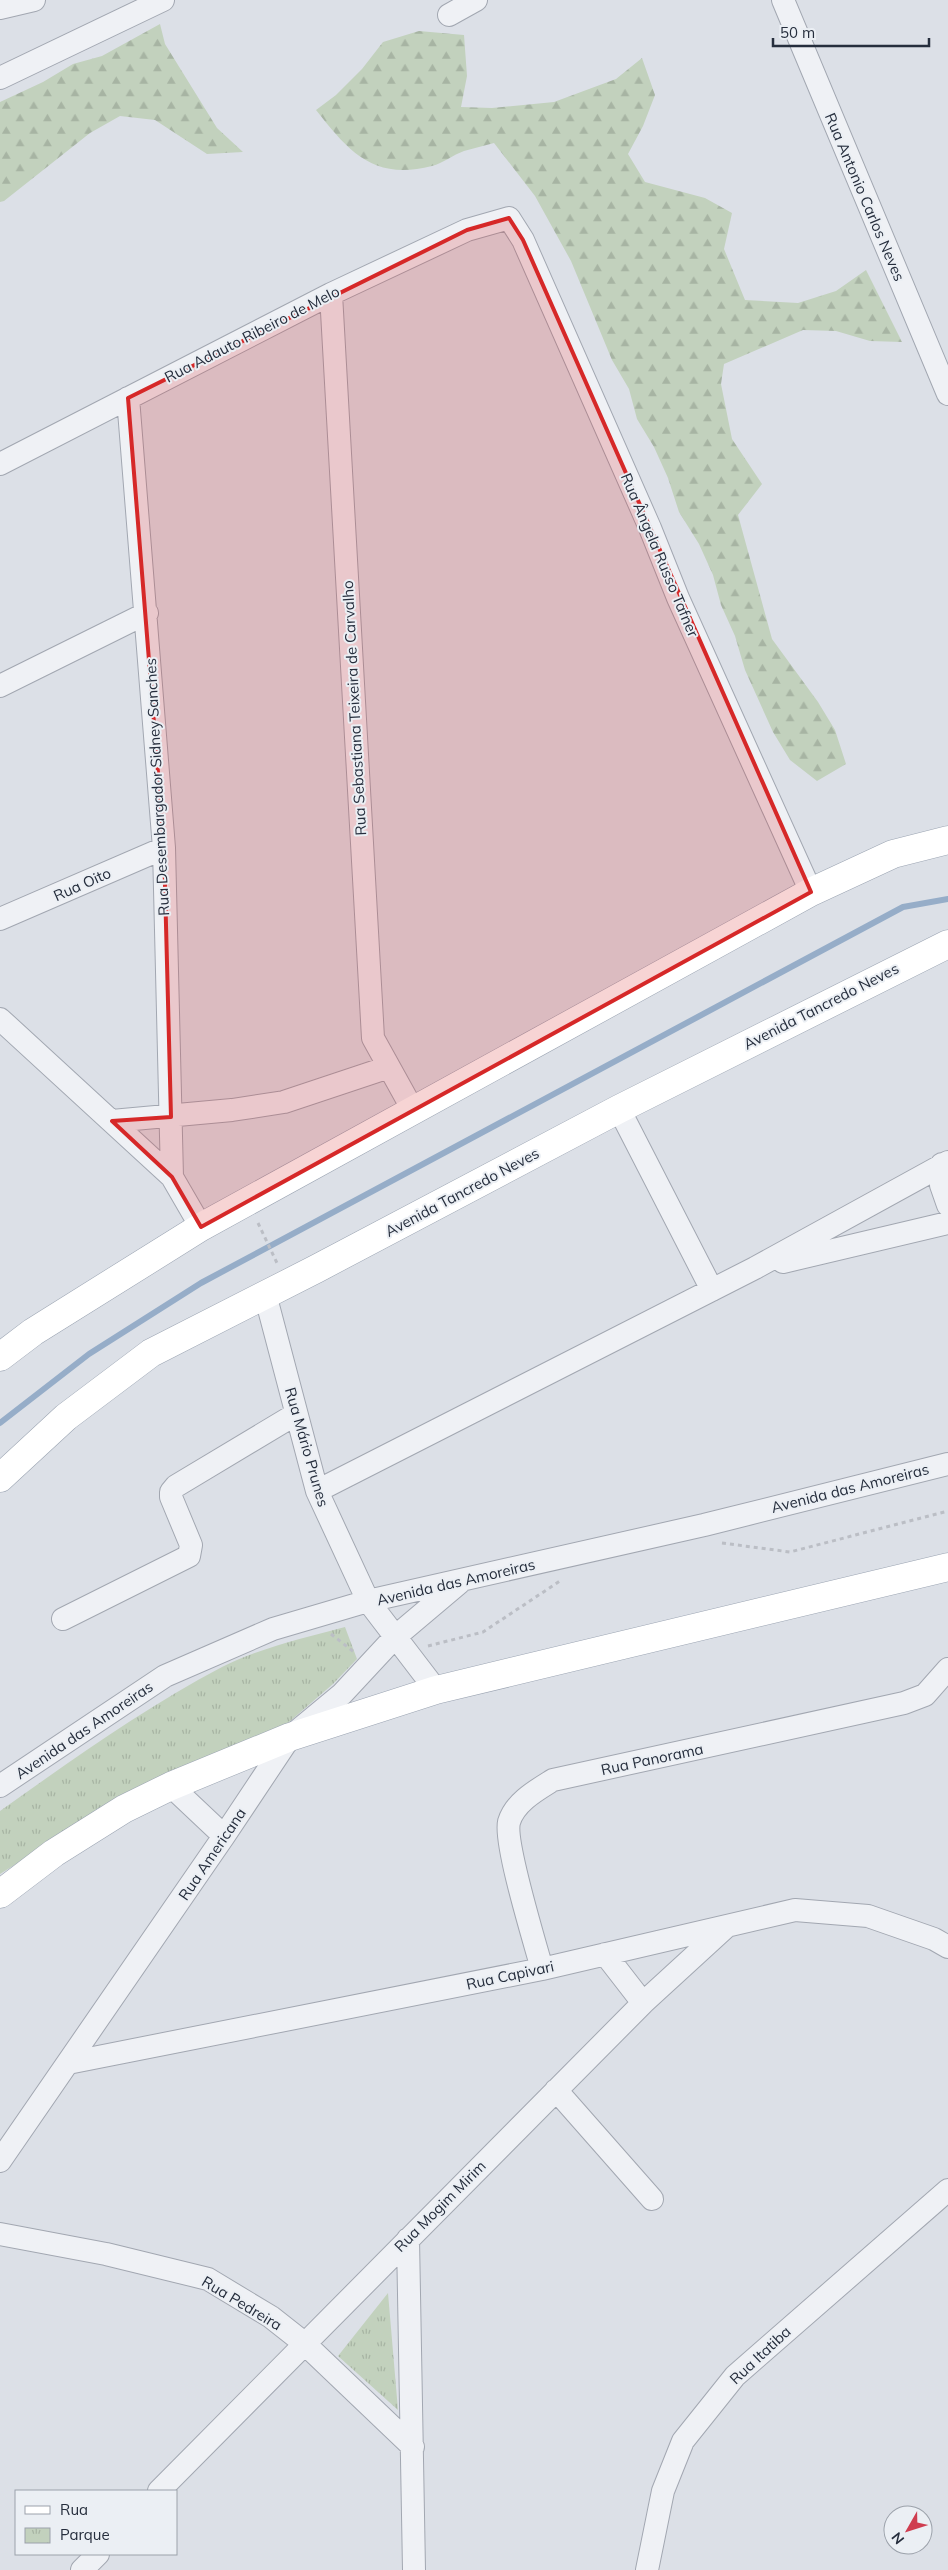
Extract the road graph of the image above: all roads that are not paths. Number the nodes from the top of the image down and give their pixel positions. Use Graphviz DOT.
graph roads {
  1 [pos="34,0"];
  2 [pos="164,0"];
  3 [pos="476,0"];
  4 [pos="783,0"];
  5 [pos="0,8"];
  6 [pos="449,15"];
  7 [pos="0,78"];
  8 [pos="509,218"];
  9 [pos="331,294"];
  10 [pos="948,394"];
  11 [pos="128,398"];
  12 [pos="0,464"];
  13 [pos="146,613"];
  14 [pos="0,686"];
  15 [pos="948,840"];
  16 [pos="164,848"];
  17 [pos="811,892"];
  18 [pos="0,920"];
  19 [pos="948,944"];
  20 [pos="0,1019"];
  21 [pos="389,1067"];
  22 [pos="619,1109"];
  23 [pos="414,1112"];
  24 [pos="171,1117"];
  25 [pos="112,1121"];
  26 [pos="945,1163"];
  27 [pos="172,1177"];
  28 [pos="948,1205"];
  29 [pos="948,1223"];
  30 [pos="201,1227"];
  31 [pos="755,1268"];
  32 [pos="712,1290"];
  33 [pos="265,1294"];
  34 [pos="0,1357"];
  35 [pos="296,1414"];
  36 [pos="948,1464"];
  37 [pos="0,1478"];
  38 [pos="317,1491"];
  39 [pos="948,1567"];
  40 [pos="462,1581"];
  41 [pos="368,1602"];
  42 [pos="63,1619"];
  43 [pos="395,1637"];
  44 [pos="948,1670"];
  45 [pos="436,1690"];
  46 [pos="290,1737"];
  47 [pos="0,1786"];
  48 [pos="171,1786"];
  49 [pos="224,1836"];
  50 [pos="0,1894"];
  51 [pos="726,1926"];
  52 [pos="948,1947"];
  53 [pos="605,1954"];
  54 [pos="542,1969"];
  55 [pos="643,2003"];
  56 [pos="68,2063"];
  57 [pos="556,2090"];
  58 [pos="0,2161"];
  59 [pos="948,2190"];
  60 [pos="652,2199"];
  61 [pos="0,2234"];
  62 [pos="408,2238"];
  63 [pos="304,2344"];
  64 [pos="414,2447"];
  65 [pos="160,2490"];
  66 [pos="97,2555"];
  67 [pos="82,2570"];
  68 [pos="414,2570"];
  69 [pos="648,2570"];
  1 -- 5 [label="street"];
  2 -- 7 [label="street"];
  3 -- 6 [label="street"];
  4 -- 10 [label="street, Rua Antonio Carlos Neves"];
  8 -- 9 [label="street, Rua Adauto Ribeiro de Melo"];
  8 -- 17 [label="street, Rua Ângela Russo Tafner"];
  9 -- 11 [label="street, Rua Adauto Ribeiro de Melo"];
  9 -- 21 [label="street, Rua Sebastiana Teixeira de Carvalho"];
  11 -- 12 [label="street, Rua Adauto Ribeiro de Melo"];
  11 -- 13 [label="street, Rua Desembargador Sidney Sanches"];
  13 -- 14 [label="street"];
  13 -- 16 [label="street, Rua Desembargador Sidney Sanches"];
  15 -- 17 [label="main road"];
  16 -- 18 [label="street, Rua Oito"];
  16 -- 24 [label="street, Rua Desembargador Sidney Sanches"];
  17 -- 23 [label="main road"];
  19 -- 22 [label="main road, Avenida Tancredo Neves"];
  20 -- 25 [label="street"];
  21 -- 23 [label="street, Rua Sebastiana Teixeira de Carvalho"];
  21 -- 24 [label="street"];
  22 -- 32 [label="street"];
  22 -- 33 [label="main road, Avenida Tancredo Neves"];
  23 -- 30 [label="main road"];
  24 -- 25 [label="street"];
  24 -- 27 [label="street, Rua Desembargador Sidney Sanches"];
  25 -- 27 [label="street"];
  26 -- 28 [label="street"];
  26 -- 31 [label="street"];
  27 -- 30 [label="street"];
  29 -- 31 [label="street"];
  30 -- 34 [label="main road"];
  31 -- 32 [label="street"];
  32 -- 38 [label="street"];
  33 -- 35 [label="street, Rua Mário Prunes"];
  33 -- 37 [label="main road, Avenida Tancredo Neves"];
  35 -- 38 [label="street, Rua Mário Prunes"];
  35 -- 42 [label="street"];
  36 -- 40 [label="street, Avenida das Amoreiras"];
  38 -- 41 [label="street, Rua Mário Prunes"];
  39 -- 45 [label="main road"];
  40 -- 41 [label="street, Avenida das Amoreiras"];
  40 -- 43 [label="street, Rua Americana"];
  41 -- 43 [label="street, Rua Mário Prunes"];
  41 -- 47 [label="street, Avenida das Amoreiras"];
  43 -- 45 [label="street, Rua Mário Prunes"];
  43 -- 46 [label="street, Rua Americana"];
  44 -- 54 [label="street, Rua Panorama"];
  45 -- 46 [label="main road"];
  46 -- 48 [label="main road"];
  46 -- 49 [label="street, Rua Americana"];
  48 -- 49 [label="street"];
  48 -- 50 [label="main road"];
  49 -- 56 [label="street, Rua Americana"];
  51 -- 52 [label="street, Rua Capivari"];
  51 -- 53 [label="street, Rua Capivari"];
  51 -- 55 [label="street, Rua Mogim Mirim"];
  53 -- 54 [label="street, Rua Capivari"];
  53 -- 55 [label="street"];
  54 -- 56 [label="street, Rua Capivari"];
  55 -- 57 [label="street, Rua Mogim Mirim"];
  56 -- 58 [label="street, Rua Americana"];
  57 -- 60 [label="street"];
  57 -- 62 [label="street, Rua Mogim Mirim"];
  59 -- 69 [label="street, Rua Itatiba"];
  61 -- 63 [label="street, Rua Pedreira"];
  62 -- 63 [label="street, Rua Mogim Mirim"];
  62 -- 64 [label="street"];
  63 -- 64 [label="street, Rua Pedreira"];
  63 -- 65 [label="street, Rua Mogim Mirim"];
  64 -- 68 [label="street"];
  66 -- 67 [label="street"];
}
